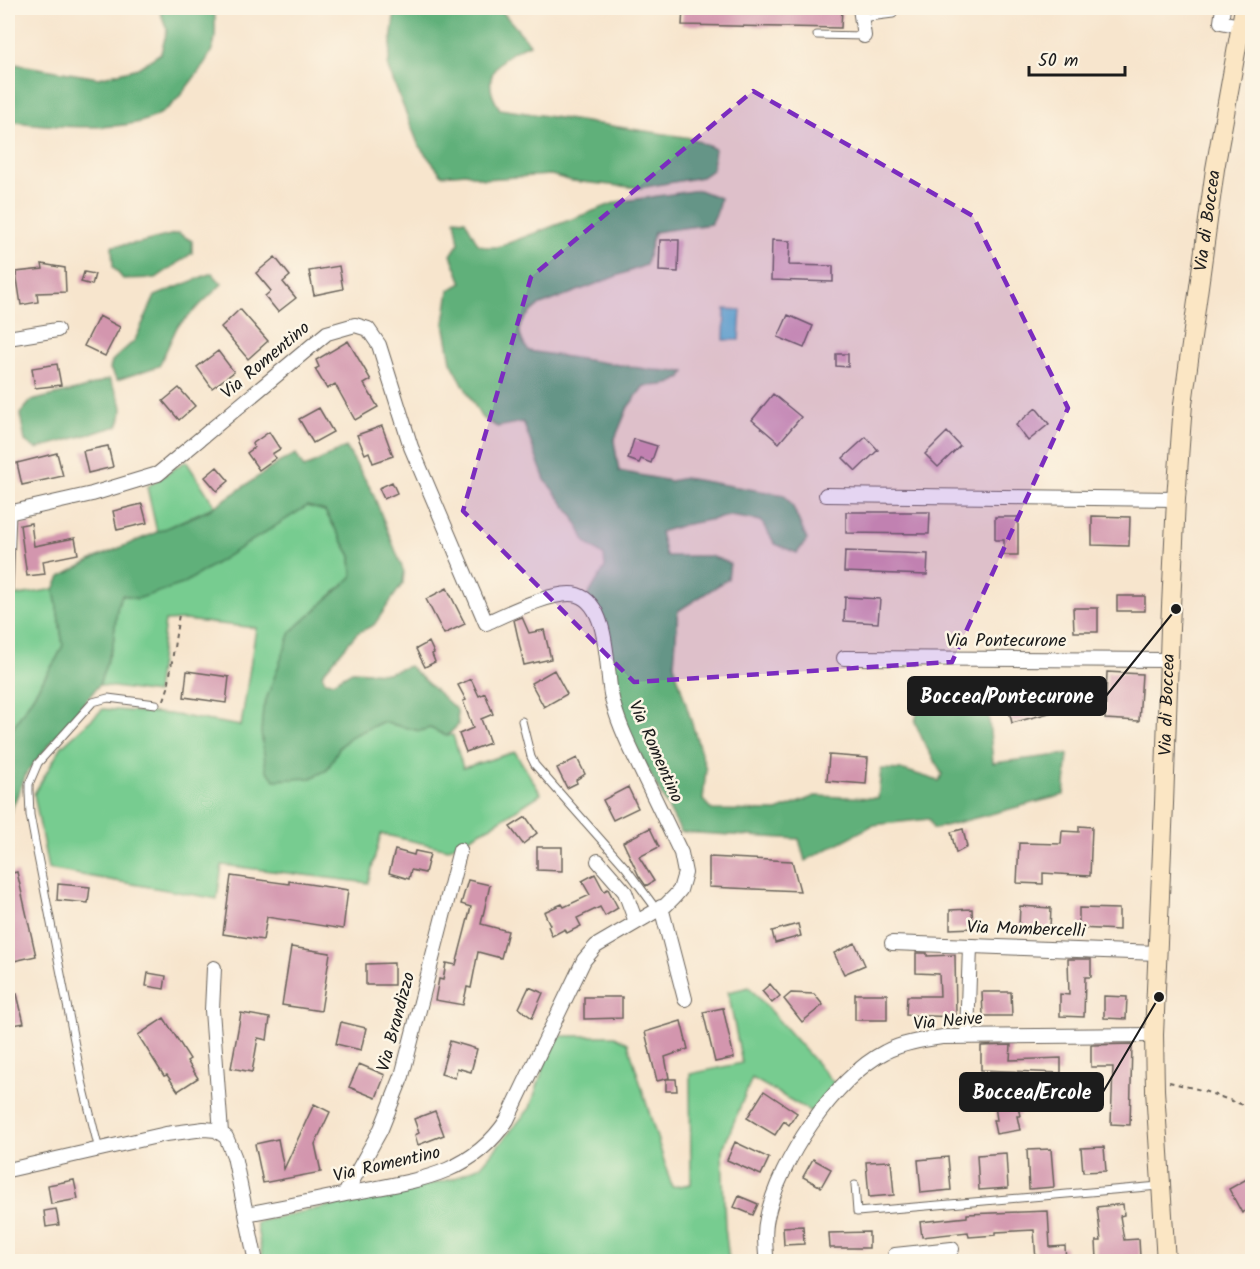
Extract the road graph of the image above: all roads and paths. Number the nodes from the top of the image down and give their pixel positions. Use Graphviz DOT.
graph roads {
  1 [pos="1223,8"];
  2 [pos="1244,8"];
  3 [pos="860,13"];
  4 [pos="893,14"];
  5 [pos="1240,26"];
  6 [pos="817,35"];
  7 [pos="864,36"];
  8 [pos="57,330"];
  9 [pos="8,338"];
  10 [pos="826,495"];
  11 [pos="1176,499"];
  12 [pos="10,513"];
  13 [pos="9,595"];
  14 [pos="179,614"];
  15 [pos="844,658"];
  16 [pos="1168,660"];
  17 [pos="156,704"];
  18 [pos="522,721"];
  19 [pos="460,850"];
  20 [pos="598,861"];
  21 [pos="659,909"];
  22 [pos="636,922"];
  23 [pos="892,943"];
  24 [pos="970,946"];
  25 [pos="1158,953"];
  26 [pos="214,968"];
  27 [pos="685,999"];
  28 [pos="1154,1035"];
  29 [pos="967,1036"];
  30 [pos="1154,1080"];
  31 [pos="1252,1108"];
  32 [pos="221,1133"];
  33 [pos="99,1150"];
  34 [pos="8,1170"];
  35 [pos="855,1185"];
  36 [pos="1161,1186"];
  37 [pos="345,1194"];
  38 [pos="246,1214"];
  39 [pos="952,1249"];
  40 [pos="766,1255"];
  41 [pos="256,1262"];
  42 [pos="896,1262"];
  43 [pos="1166,1262"];
  1 -- 5 [label="street"];
  2 -- 5 [label="street, Via di Boccea"];
  3 -- 4 [label="lane"];
  3 -- 7 [label="street"];
  5 -- 11 [label="street, Via di Boccea"];
  6 -- 7 [label="lane"];
  8 -- 9 [label="street"];
  10 -- 11 [label="street"];
  11 -- 16 [label="street, Via di Boccea"];
  12 -- 13 [label="lane"];
  12 -- 21 [label="street, Via Romentino"];
  14 -- 17 [label="path"];
  15 -- 16 [label="street, Via Pontecurone"];
  16 -- 25 [label="street, Via di Boccea"];
  17 -- 33 [label="lane"];
  18 -- 21 [label="lane"];
  19 -- 37 [label="street, Via Brandizzo"];
  20 -- 22 [label="street"];
  21 -- 22 [label="street, Via Romentino"];
  21 -- 27 [label="street"];
  22 -- 37 [label="street, Via Romentino"];
  23 -- 24 [label="street, Via Mombercelli"];
  24 -- 25 [label="street, Via Mombercelli"];
  24 -- 29 [label="street"];
  25 -- 28 [label="street, Via di Boccea"];
  26 -- 32 [label="street"];
  28 -- 29 [label="street, Via Neive"];
  28 -- 30 [label="street, Via di Boccea"];
  29 -- 40 [label="street, Via Neive"];
  30 -- 31 [label="path"];
  30 -- 36 [label="street, Via di Boccea"];
  32 -- 33 [label="street"];
  32 -- 38 [label="street"];
  33 -- 34 [label="street"];
  35 -- 36 [label="lane"];
  36 -- 43 [label="street, Via di Boccea"];
  37 -- 38 [label="street, Via Romentino"];
  38 -- 41 [label="street"];
  39 -- 42 [label="street"];
}
